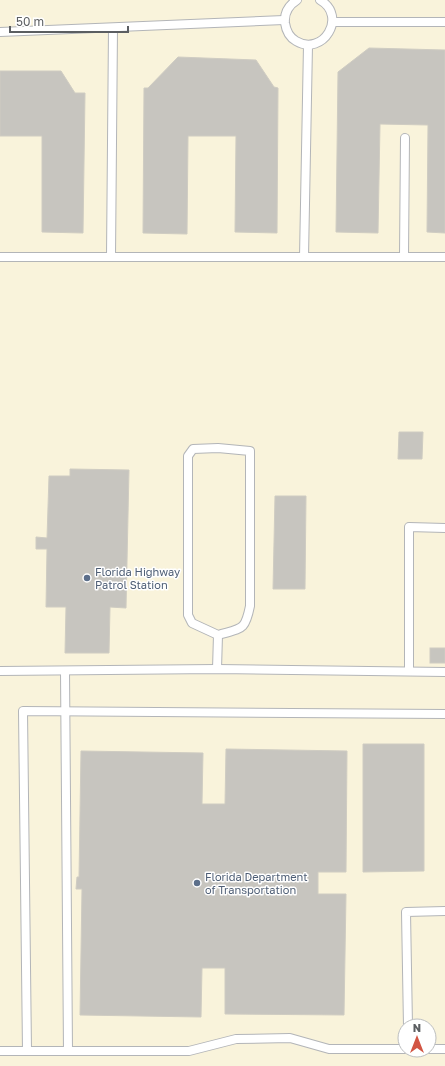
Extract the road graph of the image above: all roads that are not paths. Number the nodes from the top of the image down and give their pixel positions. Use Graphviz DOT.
graph roads {
  1 [pos="297,0"];
  2 [pos="320,0"];
  3 [pos="284,20"];
  4 [pos="333,22"];
  5 [pos="445,22"];
  6 [pos="113,28"];
  7 [pos="0,32"];
  8 [pos="308,45"];
  9 [pos="405,138"];
  10 [pos="0,257"];
  11 [pos="111,257"];
  12 [pos="304,257"];
  13 [pos="404,257"];
  14 [pos="445,257"];
  15 [pos="445,528"];
  16 [pos="218,635"];
  17 [pos="217,669"];
  18 [pos="0,671"];
  19 [pos="65,671"];
  20 [pos="409,671"];
  21 [pos="445,672"];
  22 [pos="65,712"];
  23 [pos="445,714"];
  24 [pos="445,911"];
  25 [pos="408,1018"];
  26 [pos="397,1049"];
  27 [pos="0,1051"];
  28 [pos="27,1051"];
  29 [pos="68,1051"];
  1 -- 3 [label="lane"];
  2 -- 4 [label="lane"];
  3 -- 6 [label="lane"];
  3 -- 8 [label="lane"];
  4 -- 5 [label="lane"];
  4 -- 8 [label="lane"];
  6 -- 7 [label="lane"];
  6 -- 11 [label="lane"];
  8 -- 12 [label="lane"];
  9 -- 13 [label="lane"];
  10 -- 11 [label="lane"];
  11 -- 12 [label="lane"];
  12 -- 13 [label="lane"];
  13 -- 14 [label="lane"];
  15 -- 20 [label="lane"];
  16 -- 16 [label="lane"];
  16 -- 17 [label="lane"];
  17 -- 19 [label="lane"];
  17 -- 20 [label="lane"];
  18 -- 19 [label="lane"];
  19 -- 22 [label="lane"];
  20 -- 21 [label="lane"];
  22 -- 23 [label="lane"];
  22 -- 28 [label="lane"];
  22 -- 29 [label="lane"];
  24 -- 25 [label="lane"];
  26 -- 29 [label="lane"];
  27 -- 28 [label="lane"];
  28 -- 29 [label="lane"];
}
